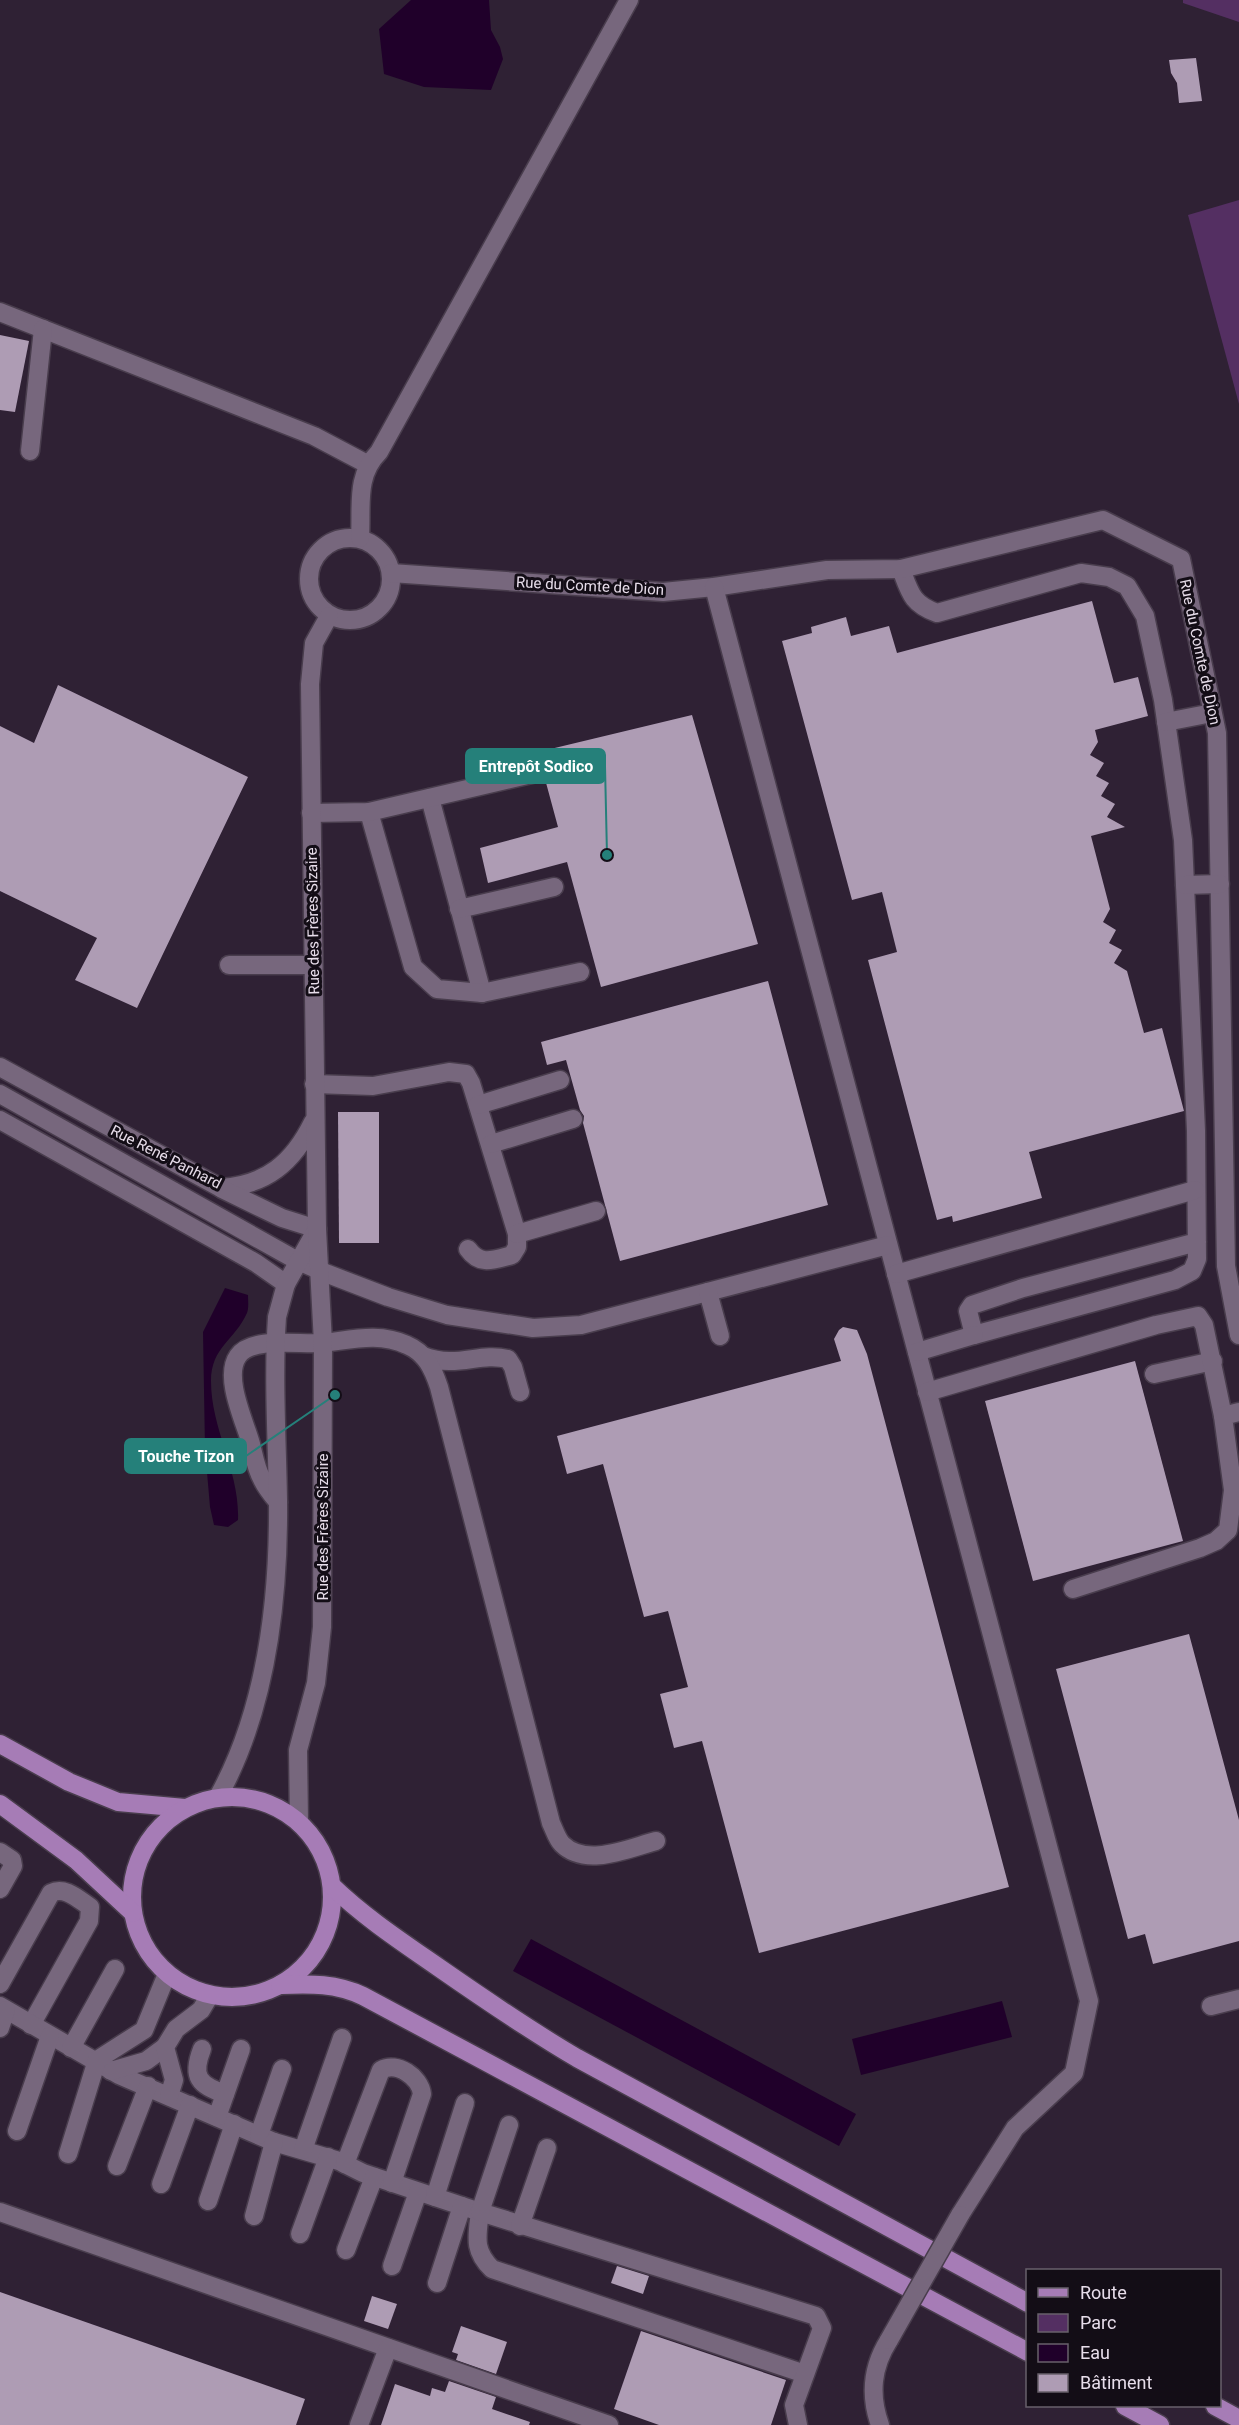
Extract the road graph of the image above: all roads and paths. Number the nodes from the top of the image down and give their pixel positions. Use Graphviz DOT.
graph roads {
  1 [pos="629,0"];
  2 [pos="0,312"];
  3 [pos="43,329"];
  4 [pos="30,451"];
  5 [pos="367,464"];
  6 [pos="360,538"];
  7 [pos="901,569"];
  8 [pos="391,573"];
  9 [pos="714,587"];
  10 [pos="329,616"];
  11 [pos="1212,713"];
  12 [pos="1166,722"];
  13 [pos="536,773"];
  14 [pos="430,798"];
  15 [pos="369,812"];
  16 [pos="311,813"];
  17 [pos="1220,884"];
  18 [pos="1185,885"];
  19 [pos="554,887"];
  20 [pos="459,909"];
  21 [pos="229,965"];
  22 [pos="313,965"];
  23 [pos="580,972"];
  24 [pos="482,993"];
  25 [pos="1222,1002"];
  26 [pos="1190,1003"];
  27 [pos="0,1067"];
  28 [pos="560,1080"];
  29 [pos="314,1084"];
  30 [pos="0,1094"];
  31 [pos="478,1105"];
  32 [pos="1224,1115"];
  33 [pos="1195,1117"];
  34 [pos="315,1118"];
  35 [pos="573,1119"];
  36 [pos="0,1120"];
  37 [pos="491,1144"];
  38 [pos="221,1188"];
  39 [pos="1196,1190"];
  40 [pos="596,1211"];
  41 [pos="317,1229"];
  42 [pos="517,1234"];
  43 [pos="1197,1242"];
  44 [pos="888,1245"];
  45 [pos="468,1249"];
  46 [pos="297,1260"];
  47 [pos="321,1271"];
  48 [pos="896,1274"];
  49 [pos="286,1284"];
  50 [pos="708,1292"];
  51 [pos="974,1335"];
  52 [pos="1239,1335"];
  53 [pos="720,1336"];
  54 [pos="275,1343"];
  55 [pos="323,1343"];
  56 [pos="916,1352"];
  57 [pos="423,1356"];
  58 [pos="1213,1361"];
  59 [pos="1154,1374"];
  60 [pos="520,1392"];
  61 [pos="927,1392"];
  62 [pos="1231,1414"];
  63 [pos="278,1502"];
  64 [pos="1073,1589"];
  65 [pos="0,1744"];
  66 [pos="218,1797"];
  67 [pos="0,1804"];
  68 [pos="185,1808"];
  69 [pos="299,1822"];
  70 [pos="656,1841"];
  71 [pos="0,1852"];
  72 [pos="332,1886"];
  73 [pos="0,1889"];
  74 [pos="133,1912"];
  75 [pos="115,1969"];
  76 [pos="167,1974"];
  77 [pos="0,1984"];
  78 [pos="280,1985"];
  79 [pos="210,1995"];
  80 [pos="1239,1999"];
  81 [pos="1211,2006"];
  82 [pos="3,2008"];
  83 [pos="31,2025"];
  84 [pos="0,2028"];
  85 [pos="144,2030"];
  86 [pos="50,2036"];
  87 [pos="342,2037"];
  88 [pos="165,2047"];
  89 [pos="71,2048"];
  90 [pos="202,2049"];
  91 [pos="241,2049"];
  92 [pos="146,2061"];
  93 [pos="104,2066"];
  94 [pos="282,2069"];
  95 [pos="142,2084"];
  96 [pos="225,2094"];
  97 [pos="169,2096"];
  98 [pos="465,2103"];
  99 [pos="189,2105"];
  100 [pos="225,2121"];
  101 [pos="509,2125"];
  102 [pos="17,2132"];
  103 [pos="266,2139"];
  104 [pos="547,2148"];
  105 [pos="303,2150"];
  106 [pos="68,2154"];
  107 [pos="337,2161"];
  108 [pos="117,2166"];
  109 [pos="374,2177"];
  110 [pos="392,2183"];
  111 [pos="161,2184"];
  112 [pos="427,2194"];
  113 [pos="208,2200"];
  114 [pos="462,2206"];
  115 [pos="0,2212"];
  116 [pos="480,2212"];
  117 [pos="254,2216"];
  118 [pos="520,2226"];
  119 [pos="300,2234"];
  120 [pos="346,2250"];
  121 [pos="392,2266"];
  122 [pos="436,2283"];
  123 [pos="1026,2302"];
  124 [pos="388,2348"];
  125 [pos="1026,2351"];
  126 [pos="805,2374"];
  127 [pos="1127,2407"];
  128 [pos="1217,2407"];
  129 [pos="1239,2419"];
  130 [pos="359,2425"];
  131 [pos="609,2425"];
  132 [pos="798,2425"];
  133 [pos="880,2425"];
  134 [pos="1160,2425"];
  1 -- 5 [label="street"];
  2 -- 3 [label="street"];
  3 -- 4 [label="street"];
  3 -- 5 [label="street"];
  5 -- 6 [label="street"];
  6 -- 8 [label="street"];
  6 -- 10 [label="street"];
  7 -- 9 [label="street, Rue du Comte de Dion"];
  7 -- 11 [label="street, Rue du Comte de Dion"];
  7 -- 12 [label="street"];
  8 -- 9 [label="street, Rue du Comte de Dion"];
  8 -- 10 [label="street"];
  9 -- 44 [label="street"];
  10 -- 16 [label="street, Rue des Frères Sizaire"];
  11 -- 12 [label="street"];
  11 -- 17 [label="street, Rue du Comte de Dion"];
  12 -- 18 [label="street"];
  13 -- 14 [label="street"];
  14 -- 15 [label="street"];
  14 -- 20 [label="street"];
  15 -- 16 [label="street"];
  15 -- 24 [label="street"];
  16 -- 22 [label="street, Rue des Frères Sizaire"];
  17 -- 18 [label="street"];
  17 -- 25 [label="street, Rue du Comte de Dion"];
  18 -- 26 [label="street"];
  19 -- 20 [label="street"];
  20 -- 24 [label="street"];
  21 -- 22 [label="street"];
  22 -- 29 [label="street, Rue des Frères Sizaire"];
  23 -- 24 [label="street"];
  25 -- 26 [label="street"];
  25 -- 32 [label="street, Rue du Comte de Dion"];
  26 -- 33 [label="street"];
  27 -- 38 [label="street, Rue René Panhard"];
  28 -- 31 [label="street"];
  29 -- 31 [label="street"];
  29 -- 34 [label="street, Rue des Frères Sizaire"];
  30 -- 46 [label="street"];
  31 -- 37 [label="street"];
  32 -- 33 [label="street"];
  32 -- 52 [label="street, Rue du Comte de Dion"];
  33 -- 39 [label="street"];
  34 -- 38 [label="street, Rue René Panhard"];
  34 -- 41 [label="street, Rue des Frères Sizaire"];
  35 -- 37 [label="street"];
  36 -- 49 [label="street"];
  37 -- 42 [label="street"];
  38 -- 41 [label="street"];
  39 -- 43 [label="street"];
  39 -- 48 [label="street"];
  40 -- 42 [label="street"];
  41 -- 46 [label="street"];
  41 -- 47 [label="street, Rue des Frères Sizaire"];
  42 -- 45 [label="street"];
  43 -- 51 [label="street"];
  43 -- 51 [label="street"];
  44 -- 48 [label="street"];
  44 -- 50 [label="street"];
  46 -- 47 [label="street"];
  46 -- 49 [label="street"];
  47 -- 50 [label="street"];
  47 -- 55 [label="street, Rue des Frères Sizaire"];
  48 -- 56 [label="street"];
  49 -- 54 [label="street"];
  50 -- 53 [label="street"];
  51 -- 56 [label="street"];
  54 -- 55 [label="street"];
  54 -- 63 [label="street"];
  54 -- 63 [label="street"];
  55 -- 57 [label="street"];
  55 -- 69 [label="street, Rue des Frères Sizaire"];
  56 -- 61 [label="street"];
  57 -- 60 [label="street"];
  57 -- 70 [label="street"];
  58 -- 59 [label="street"];
  58 -- 61 [label="street"];
  58 -- 62 [label="street"];
  61 -- 133 [label="street, bridge"];
  62 -- 64 [label="street"];
  63 -- 66 [label="street"];
  65 -- 68 [label="main road"];
  66 -- 68 [label="main road"];
  66 -- 69 [label="main road"];
  67 -- 74 [label="main road"];
  68 -- 74 [label="main road"];
  69 -- 72 [label="main road"];
  71 -- 73 [label="street"];
  72 -- 78 [label="main road"];
  72 -- 123 [label="main road"];
  74 -- 76 [label="main road"];
  75 -- 89 [label="street"];
  76 -- 79 [label="main road"];
  76 -- 85 [label="street"];
  77 -- 83 [label="street"];
  78 -- 79 [label="main road"];
  78 -- 125 [label="main road"];
  79 -- 88 [label="street"];
  80 -- 81 [label="street"];
  82 -- 83 [label="street"];
  82 -- 84 [label="street"];
  83 -- 86 [label="street"];
  85 -- 92 [label="street"];
  85 -- 93 [label="street"];
  86 -- 89 [label="street"];
  86 -- 102 [label="street"];
  87 -- 105 [label="street"];
  88 -- 92 [label="street"];
  88 -- 97 [label="street"];
  89 -- 93 [label="street"];
  90 -- 96 [label="street"];
  91 -- 96 [label="street"];
  92 -- 93 [label="street"];
  92 -- 95 [label="street"];
  93 -- 95 [label="street"];
  93 -- 106 [label="street"];
  94 -- 103 [label="street"];
  95 -- 97 [label="street"];
  95 -- 108 [label="street"];
  96 -- 100 [label="street"];
  97 -- 99 [label="street"];
  98 -- 112 [label="street"];
  99 -- 100 [label="street"];
  99 -- 111 [label="street"];
  100 -- 103 [label="street"];
  100 -- 113 [label="street"];
  101 -- 116 [label="street"];
  103 -- 105 [label="street"];
  103 -- 117 [label="street"];
  104 -- 118 [label="street"];
  105 -- 107 [label="street"];
  107 -- 109 [label="street"];
  107 -- 110 [label="street"];
  107 -- 119 [label="street"];
  109 -- 110 [label="street"];
  109 -- 120 [label="street"];
  110 -- 112 [label="street"];
  112 -- 114 [label="street"];
  112 -- 121 [label="street"];
  114 -- 116 [label="street"];
  114 -- 122 [label="street"];
  115 -- 124 [label="street"];
  116 -- 118 [label="street"];
  116 -- 126 [label="street"];
  118 -- 126 [label="street"];
  124 -- 130 [label="street"];
  124 -- 131 [label="street"];
  126 -- 132 [label="street"];
  127 -- 134 [label="main road"];
  128 -- 129 [label="main road"];
}
